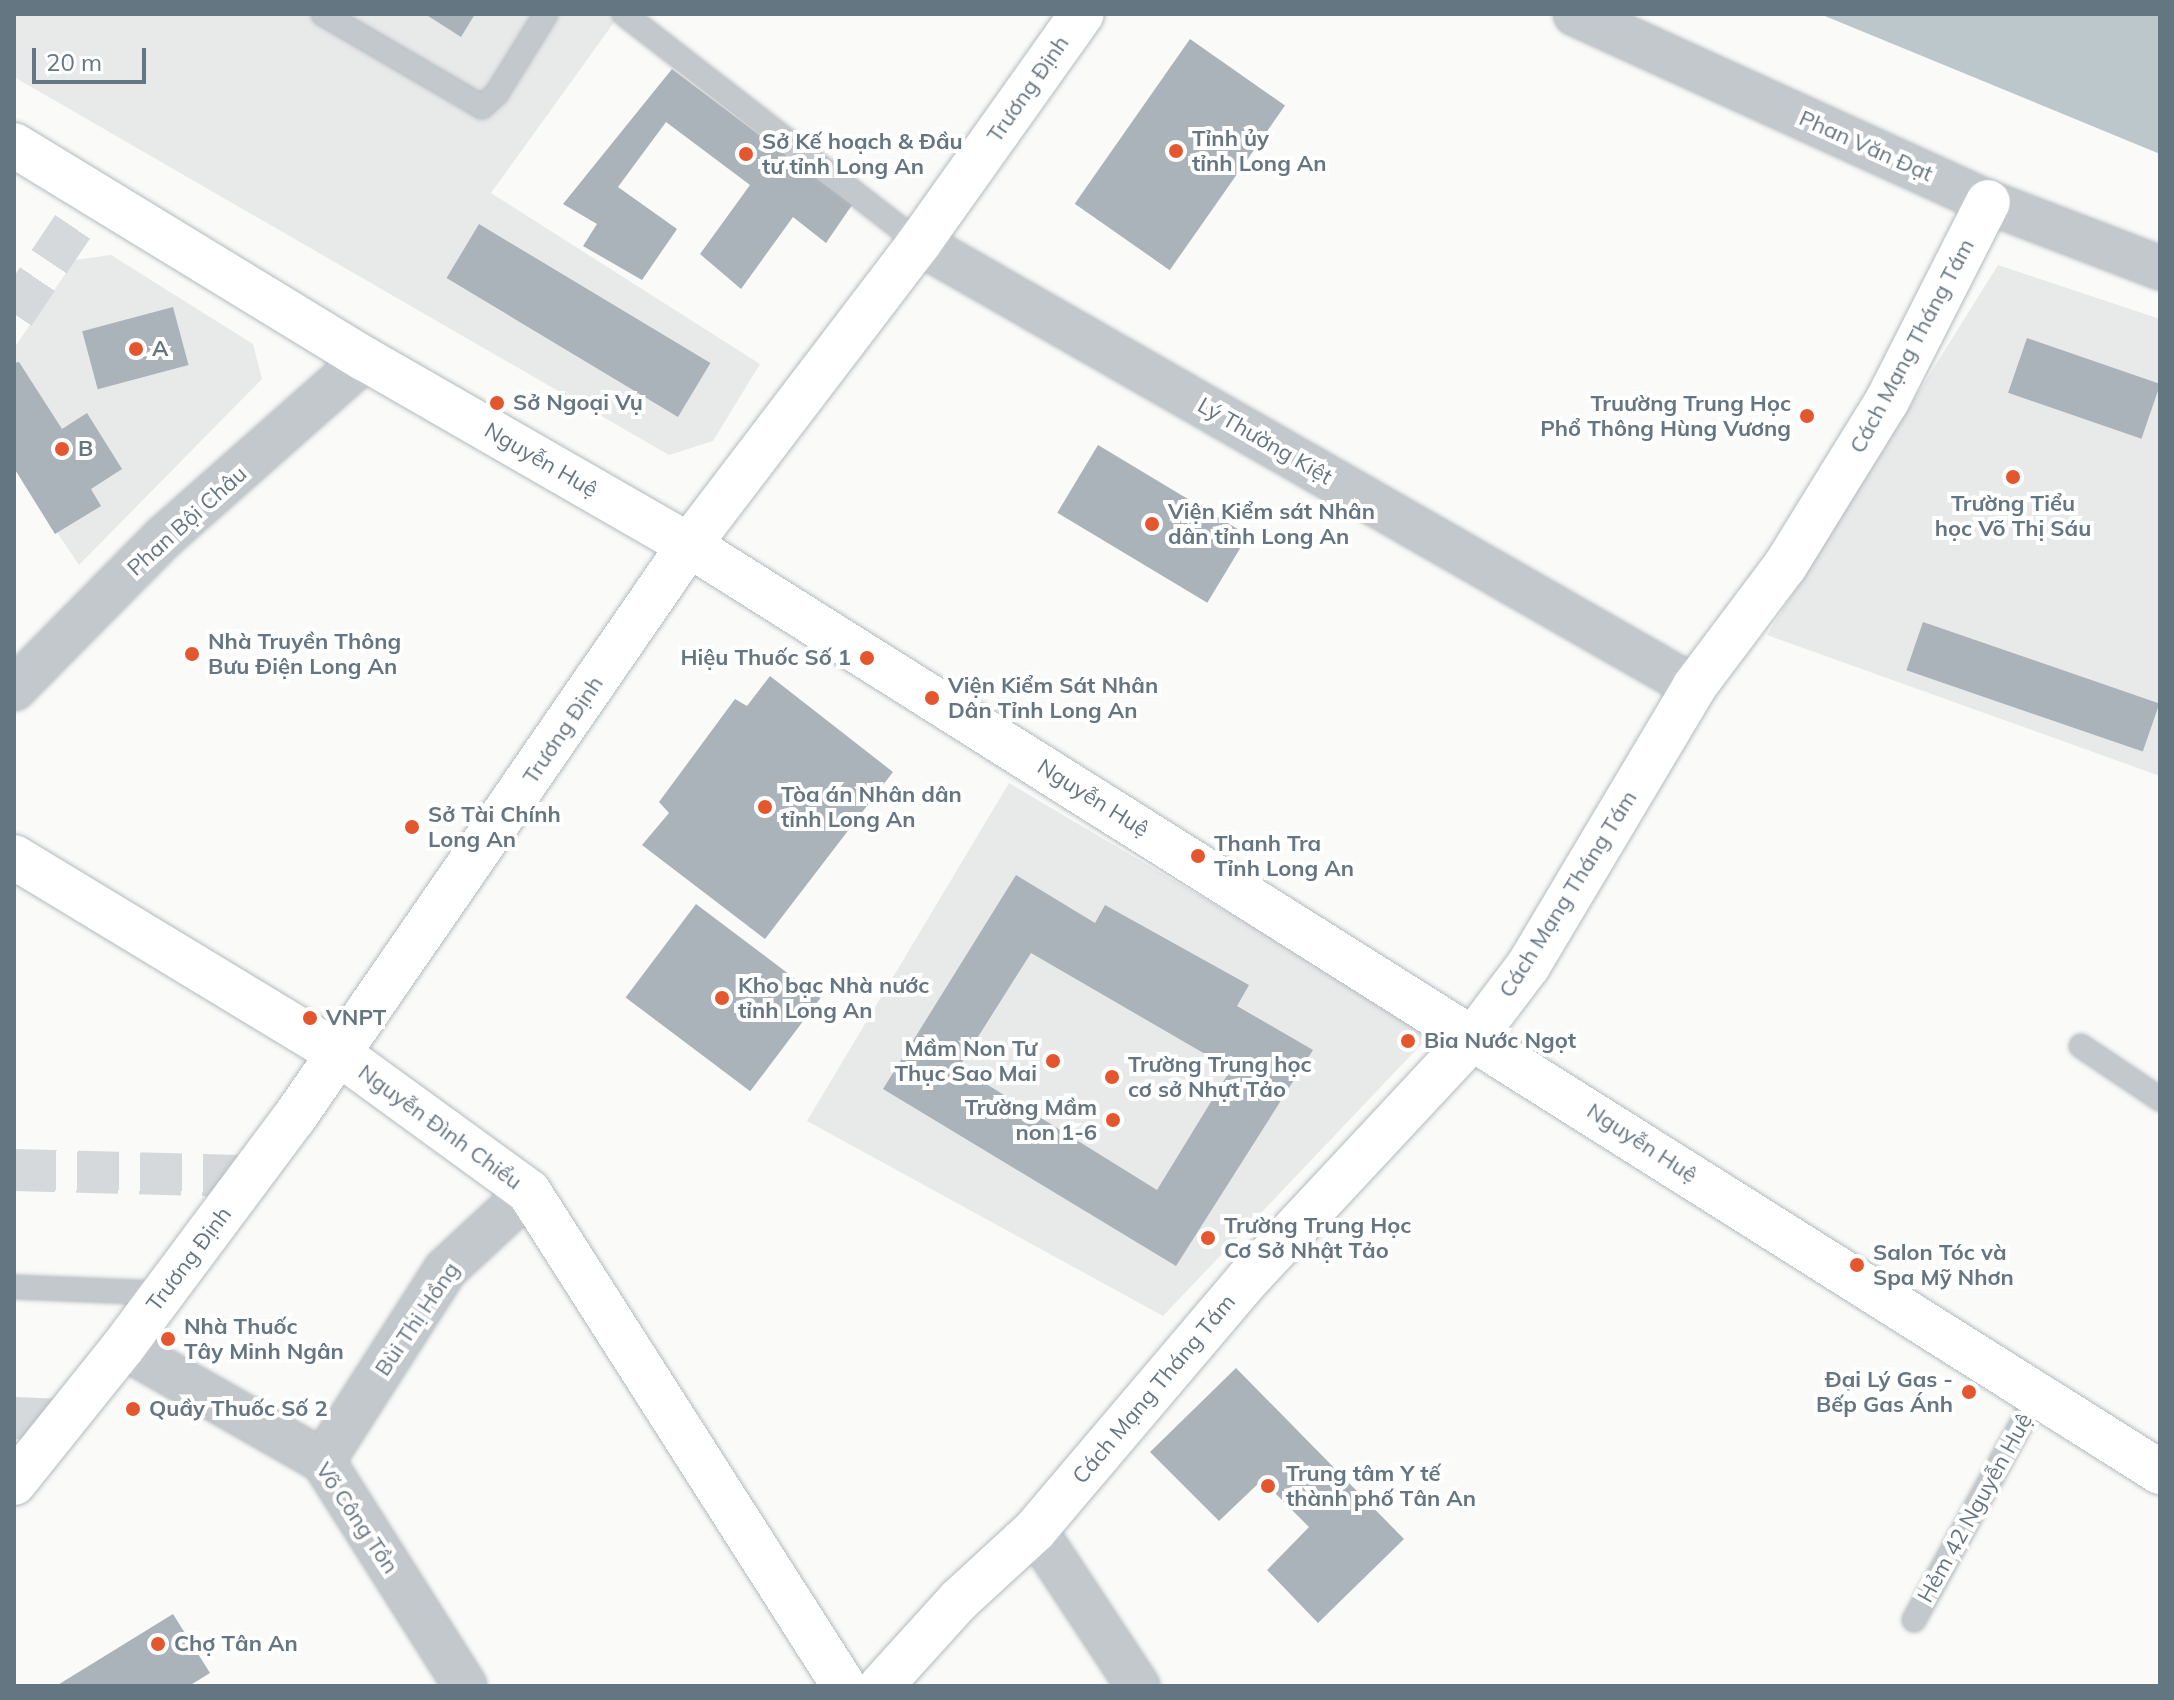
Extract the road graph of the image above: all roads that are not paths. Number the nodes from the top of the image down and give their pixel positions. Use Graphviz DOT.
graph roads {
  1 [pos="323,14"];
  2 [pos="546,14"];
  3 [pos="624,14"];
  4 [pos="1082,14"];
  5 [pos="1575,14"];
  6 [pos="14,145"];
  7 [pos="1988,202"];
  8 [pos="919,243"];
  9 [pos="2160,268"];
  10 [pos="365,359"];
  11 [pos="689,545"];
  12 [pos="1694,687"];
  13 [pos="14,689"];
  14 [pos="14,857"];
  15 [pos="1475,1036"];
  16 [pos="2081,1046"];
  17 [pos="338,1053"];
  18 [pos="2160,1099"];
  19 [pos="529,1192"];
  20 [pos="14,1287"];
  21 [pos="163,1293"];
  22 [pos="123,1347"];
  23 [pos="2037,1395"];
  24 [pos="323,1461"];
  25 [pos="2160,1472"];
  26 [pos="14,1483"];
  27 [pos="1035,1530"];
  28 [pos="1914,1620"];
  29 [pos="465,1686"];
  30 [pos="844,1686"];
  31 [pos="881,1686"];
  32 [pos="1138,1686"];
  1 -- 2 [label="lane"];
  3 -- 8 [label="lane"];
  4 -- 8 [label="street, Trương Định"];
  5 -- 7 [label="street, Phan Văn Đạt"];
  6 -- 10 [label="street, Nguyễn Huệ"];
  7 -- 9 [label="street, Phan Văn Đạt"];
  7 -- 12 [label="street, Cách Mạng Tháng Tám"];
  8 -- 11 [label="street, Trương Định"];
  8 -- 12 [label="street, Lý Thường Kiệt"];
  10 -- 11 [label="street, Nguyễn Huệ"];
  10 -- 13 [label="street, Phan Bội Châu"];
  11 -- 15 [label="street, Nguyễn Huệ"];
  11 -- 17 [label="street, Trương Định"];
  12 -- 15 [label="street, Cách Mạng Tháng Tám"];
  14 -- 17 [label="street, Nguyễn Đình Chiểu"];
  15 -- 23 [label="street, Nguyễn Huệ"];
  15 -- 27 [label="street, Cách Mạng Tháng Tám"];
  16 -- 18 [label="lane"];
  17 -- 19 [label="street, Nguyễn Đình Chiểu"];
  17 -- 21 [label="street, Trương Định"];
  19 -- 24 [label="street, Bùi Thị Hồng"];
  19 -- 30 [label="street, Nguyễn Đình Chiểu"];
  20 -- 21 [label="lane"];
  21 -- 22 [label="street, Trương Định"];
  22 -- 24 [label="street, Võ Công Tồn"];
  22 -- 26 [label="street, Trương Định"];
  23 -- 25 [label="street, Nguyễn Huệ"];
  23 -- 28 [label="lane, Hẻm 42 Nguyễn Huệ"];
  24 -- 29 [label="street, Võ Công Tồn"];
  27 -- 31 [label="street, Cách Mạng Tháng Tám"];
  27 -- 32 [label="street"];
}
